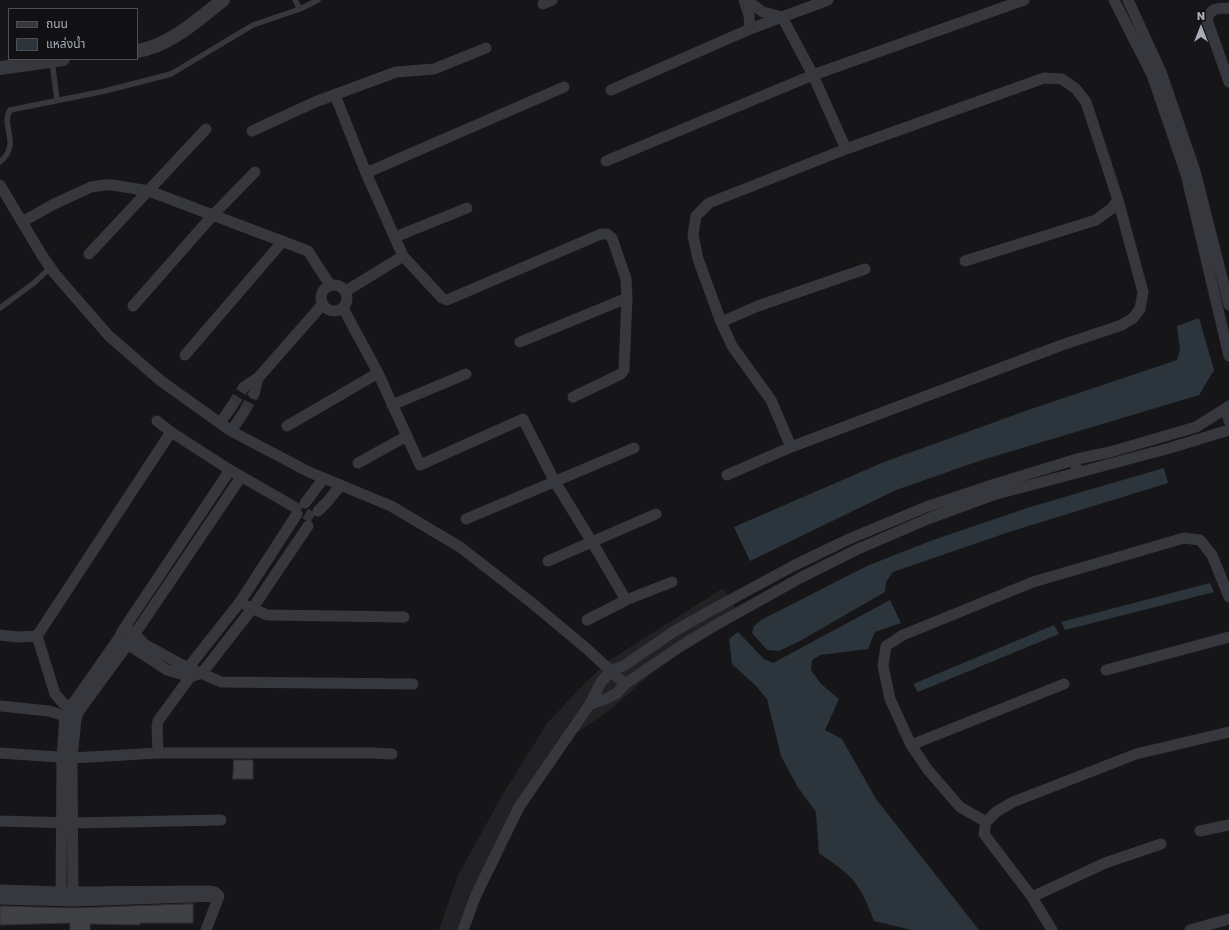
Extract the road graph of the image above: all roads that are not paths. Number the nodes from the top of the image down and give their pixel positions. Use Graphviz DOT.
graph roads {
  1 [pos="223,0"];
  2 [pos="295,0"];
  3 [pos="318,0"];
  4 [pos="745,0"];
  5 [pos="828,0"];
  6 [pos="1024,0"];
  7 [pos="1114,0"];
  8 [pos="1128,0"];
  9 [pos="1229,8"];
  10 [pos="300,9"];
  11 [pos="782,17"];
  12 [pos="750,29"];
  13 [pos="486,48"];
  14 [pos="138,50"];
  15 [pos="57,60"];
  16 [pos="0,68"];
  17 [pos="812,74"];
  18 [pos="1229,82"];
  19 [pos="564,87"];
  20 [pos="611,90"];
  21 [pos="335,95"];
  22 [pos="57,100"];
  23 [pos="206,129"];
  24 [pos="252,131"];
  25 [pos="846,149"];
  26 [pos="606,161"];
  27 [pos="0,162"];
  28 [pos="255,172"];
  29 [pos="366,173"];
  30 [pos="0,185"];
  31 [pos="149,191"];
  32 [pos="1118,200"];
  33 [pos="467,208"];
  34 [pos="213,215"];
  35 [pos="22,222"];
  36 [pos="395,237"];
  37 [pos="283,241"];
  38 [pos="89,254"];
  39 [pos="403,256"];
  40 [pos="965,261"];
  41 [pos="50,268"];
  42 [pos="865,269"];
  43 [pos="330,285"];
  44 [pos="350,288"];
  45 [pos="628,298"];
  46 [pos="323,304"];
  47 [pos="1229,305"];
  48 [pos="133,306"];
  49 [pos="0,308"];
  50 [pos="343,308"];
  51 [pos="721,322"];
  52 [pos="520,342"];
  53 [pos="185,355"];
  54 [pos="1229,356"];
  55 [pos="378,374"];
  56 [pos="466,374"];
  57 [pos="258,378"];
  58 [pos="244,387"];
  59 [pos="254,394"];
  60 [pos="573,397"];
  61 [pos="392,405"];
  62 [pos="232,406"];
  63 [pos="1229,406"];
  64 [pos="244,412"];
  65 [pos="1229,420"];
  66 [pos="157,421"];
  67 [pos="220,423"];
  68 [pos="287,426"];
  69 [pos="1229,430"];
  70 [pos="231,431"];
  71 [pos="171,432"];
  72 [pos="407,436"];
  73 [pos="791,447"];
  74 [pos="634,448"];
  75 [pos="1077,459"];
  76 [pos="358,462"];
  77 [pos="230,470"];
  78 [pos="1080,472"];
  79 [pos="727,475"];
  80 [pos="241,477"];
  81 [pos="324,478"];
  82 [pos="555,482"];
  83 [pos="341,485"];
  84 [pos="305,503"];
  85 [pos="318,511"];
  86 [pos="656,514"];
  87 [pos="466,519"];
  88 [pos="308,526"];
  89 [pos="592,542"];
  90 [pos="548,561"];
  91 [pos="672,582"];
  92 [pos="1229,597"];
  93 [pos="626,600"];
  94 [pos="240,602"];
  95 [pos="252,609"];
  96 [pos="708,612"];
  97 [pos="404,617"];
  98 [pos="587,620"];
  99 [pos="714,626"];
  100 [pos="129,630"];
  101 [pos="0,635"];
  102 [pos="37,636"];
  103 [pos="1229,637"];
  104 [pos="123,641"];
  105 [pos="1106,670"];
  106 [pos="611,671"];
  107 [pos="189,672"];
  108 [pos="202,673"];
  109 [pos="414,684"];
  110 [pos="624,684"];
  111 [pos="1064,684"];
  112 [pos="590,704"];
  113 [pos="0,706"];
  114 [pos="72,713"];
  115 [pos="1229,732"];
  116 [pos="911,745"];
  117 [pos="158,753"];
  118 [pos="0,754"];
  119 [pos="392,754"];
  120 [pos="67,758"];
  121 [pos="221,820"];
  122 [pos="0,822"];
  123 [pos="986,822"];
  124 [pos="62,823"];
  125 [pos="73,823"];
  126 [pos="1229,825"];
  127 [pos="1200,831"];
  128 [pos="1161,844"];
  129 [pos="0,890"];
  130 [pos="67,896"];
  131 [pos="1032,897"];
  132 [pos="0,899"];
  133 [pos="1229,919"];
  134 [pos="206,930"];
  135 [pos="464,930"];
  136 [pos="1052,930"];
  137 [pos="1190,930"];
  1 -- 14 [label="street"];
  2 -- 10 [label="lane"];
  3 -- 10 [label="lane"];
  4 -- 11 [label="street"];
  4 -- 12 [label="street"];
  5 -- 11 [label="street"];
  6 -- 17 [label="street"];
  7 -- 54 [label="street"];
  8 -- 47 [label="street"];
  9 -- 18 [label="street"];
  10 -- 22 [label="lane"];
  11 -- 12 [label="street"];
  11 -- 17 [label="street"];
  12 -- 20 [label="street"];
  13 -- 21 [label="street"];
  15 -- 16 [label="street"];
  15 -- 22 [label="lane"];
  17 -- 25 [label="street"];
  17 -- 26 [label="street"];
  19 -- 29 [label="street"];
  21 -- 24 [label="street"];
  21 -- 29 [label="street"];
  22 -- 27 [label="lane"];
  23 -- 31 [label="street"];
  25 -- 32 [label="street"];
  25 -- 51 [label="street"];
  28 -- 34 [label="street"];
  29 -- 36 [label="street"];
  30 -- 35 [label="street"];
  31 -- 34 [label="street"];
  31 -- 35 [label="street"];
  31 -- 38 [label="street"];
  32 -- 40 [label="street"];
  32 -- 73 [label="street"];
  33 -- 36 [label="street"];
  34 -- 37 [label="street"];
  34 -- 48 [label="street"];
  35 -- 41 [label="street"];
  36 -- 39 [label="street"];
  37 -- 43 [label="street"];
  37 -- 53 [label="street"];
  39 -- 44 [label="street"];
  39 -- 45 [label="street"];
  41 -- 49 [label="lane"];
  41 -- 67 [label="street"];
  42 -- 51 [label="street"];
  43 -- 44 [label="street"];
  43 -- 46 [label="street"];
  44 -- 50 [label="street"];
  45 -- 52 [label="street"];
  45 -- 60 [label="street"];
  46 -- 50 [label="street"];
  46 -- 57 [label="street"];
  50 -- 55 [label="street"];
  51 -- 73 [label="street"];
  55 -- 61 [label="street"];
  55 -- 68 [label="street"];
  56 -- 61 [label="street"];
  57 -- 58 [label="street"];
  57 -- 59 [label="street"];
  61 -- 72 [label="street"];
  62 -- 67 [label="street"];
  63 -- 65 [label="street"];
  63 -- 75 [label="street"];
  64 -- 70 [label="street"];
  66 -- 71 [label="street"];
  67 -- 70 [label="street"];
  69 -- 78 [label="street"];
  70 -- 81 [label="street"];
  71 -- 77 [label="street"];
  71 -- 102 [label="street"];
  72 -- 76 [label="street"];
  72 -- 82 [label="street"];
  73 -- 79 [label="street"];
  74 -- 82 [label="street"];
  75 -- 78 [label="street"];
  75 -- 96 [label="street"];
  77 -- 80 [label="street"];
  77 -- 100 [label="street"];
  78 -- 99 [label="street"];
  80 -- 94 [label="street"];
  80 -- 100 [label="street"];
  81 -- 83 [label="street"];
  81 -- 84 [label="street"];
  82 -- 87 [label="street"];
  82 -- 89 [label="street"];
  83 -- 85 [label="street"];
  83 -- 106 [label="street"];
  86 -- 89 [label="street"];
  88 -- 95 [label="street"];
  89 -- 90 [label="street"];
  89 -- 93 [label="street"];
  91 -- 93 [label="street"];
  92 -- 116 [label="street"];
  93 -- 98 [label="street"];
  94 -- 95 [label="street"];
  94 -- 107 [label="street"];
  95 -- 97 [label="street"];
  95 -- 108 [label="street"];
  96 -- 99 [label="street"];
  96 -- 106 [label="street"];
  99 -- 110 [label="street"];
  100 -- 104 [label="street"];
  100 -- 107 [label="street"];
  101 -- 102 [label="street"];
  102 -- 114 [label="street"];
  103 -- 105 [label="street"];
  104 -- 107 [label="street"];
  104 -- 114 [label="street"];
  106 -- 110 [label="street"];
  106 -- 112 [label="street"];
  107 -- 108 [label="street"];
  107 -- 117 [label="street"];
  108 -- 109 [label="street"];
  110 -- 112 [label="street"];
  111 -- 116 [label="street"];
  112 -- 135 [label="street"];
  113 -- 114 [label="street"];
  114 -- 120 [label="street"];
  115 -- 123 [label="street"];
  116 -- 123 [label="street"];
  117 -- 119 [label="street"];
  117 -- 120 [label="street"];
  118 -- 120 [label="street"];
  120 -- 124 [label="street"];
  120 -- 125 [label="street"];
  121 -- 125 [label="street"];
  122 -- 124 [label="street"];
  123 -- 131 [label="street"];
  124 -- 125 [label="street"];
  124 -- 130 [label="street"];
  125 -- 130 [label="street"];
  126 -- 127 [label="street"];
  128 -- 131 [label="street"];
  129 -- 130 [label="street"];
  130 -- 132 [label="street"];
  130 -- 134 [label="street"];
  131 -- 136 [label="street"];
  133 -- 137 [label="street"];
}
